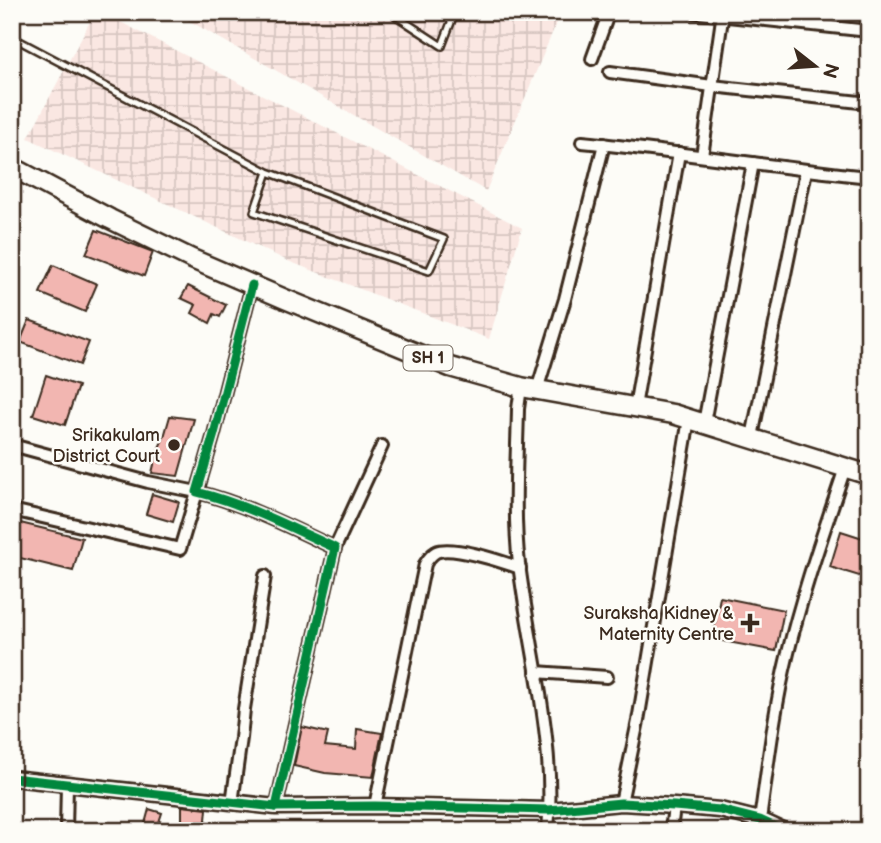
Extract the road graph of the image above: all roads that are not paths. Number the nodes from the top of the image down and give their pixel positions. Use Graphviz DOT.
graph roads {
  1 [pos="390,12"];
  2 [pos="455,12"];
  3 [pos="609,12"];
  4 [pos="690,12"];
  5 [pos="723,14"];
  6 [pos="791,18"];
  7 [pos="869,31"];
  8 [pos="12,37"];
  9 [pos="592,59"];
  10 [pos="610,72"];
  11 [pos="712,86"];
  12 [pos="869,103"];
  13 [pos="582,142"];
  14 [pos="604,144"];
  15 [pos="679,153"];
  16 [pos="702,156"];
  17 [pos="753,163"];
  18 [pos="12,167"];
  19 [pos="806,171"];
  20 [pos="268,172"];
  21 [pos="869,177"];
  22 [pos="252,285"];
  23 [pos="529,388"];
  24 [pos="635,407"];
  25 [pos="696,421"];
  26 [pos="752,437"];
  27 [pos="12,445"];
  28 [pos="382,446"];
  29 [pos="845,468"];
  30 [pos="869,475"];
  31 [pos="197,492"];
  32 [pos="12,510"];
  33 [pos="335,548"];
  34 [pos="520,568"];
  35 [pos="265,576"];
  36 [pos="536,672"];
  37 [pos="607,677"];
  38 [pos="12,778"];
  39 [pos="67,784"];
  40 [pos="232,803"];
  41 [pos="621,803"];
  42 [pos="375,806"];
  43 [pos="674,806"];
  44 [pos="276,807"];
  45 [pos="549,810"];
  46 [pos="760,820"];
  47 [pos="65,831"];
  48 [pos="548,831"];
  49 [pos="671,831"];
  50 [pos="784,831"];
  1 -- 2 [label="lane"];
  3 -- 9 [label="street"];
  4 -- 5 [label="street"];
  5 -- 6 [label="street"];
  5 -- 11 [label="street"];
  6 -- 7 [label="street"];
  8 -- 20 [label="lane"];
  10 -- 11 [label="street"];
  11 -- 12 [label="street"];
  11 -- 16 [label="street"];
  13 -- 14 [label="street"];
  14 -- 15 [label="street"];
  14 -- 23 [label="street"];
  15 -- 16 [label="street"];
  15 -- 24 [label="street"];
  16 -- 17 [label="street"];
  17 -- 19 [label="street"];
  17 -- 25 [label="street"];
  18 -- 22 [label="main road, SH 1"];
  19 -- 21 [label="street"];
  19 -- 26 [label="street"];
  20 -- 20 [label="lane"];
  22 -- 23 [label="main road, SH 1"];
  22 -- 31 [label="street"];
  23 -- 24 [label="main road, SH 1"];
  23 -- 34 [label="street"];
  24 -- 25 [label="main road, SH 1"];
  25 -- 26 [label="main road, SH 1"];
  25 -- 41 [label="street"];
  26 -- 29 [label="main road, SH 1"];
  27 -- 31 [label="street"];
  28 -- 33 [label="street"];
  29 -- 30 [label="main road, SH 1"];
  29 -- 46 [label="street"];
  31 -- 32 [label="street"];
  31 -- 33 [label="street"];
  33 -- 44 [label="street"];
  34 -- 36 [label="street"];
  34 -- 42 [label="street"];
  35 -- 40 [label="street"];
  36 -- 37 [label="street"];
  36 -- 45 [label="street"];
  38 -- 39 [label="street"];
  39 -- 40 [label="street"];
  39 -- 47 [label="street"];
  40 -- 44 [label="street"];
  41 -- 43 [label="street"];
  41 -- 45 [label="street"];
  42 -- 44 [label="street"];
  42 -- 45 [label="street"];
  43 -- 46 [label="street"];
  43 -- 49 [label="street"];
  45 -- 48 [label="street"];
  46 -- 50 [label="street"];
}
